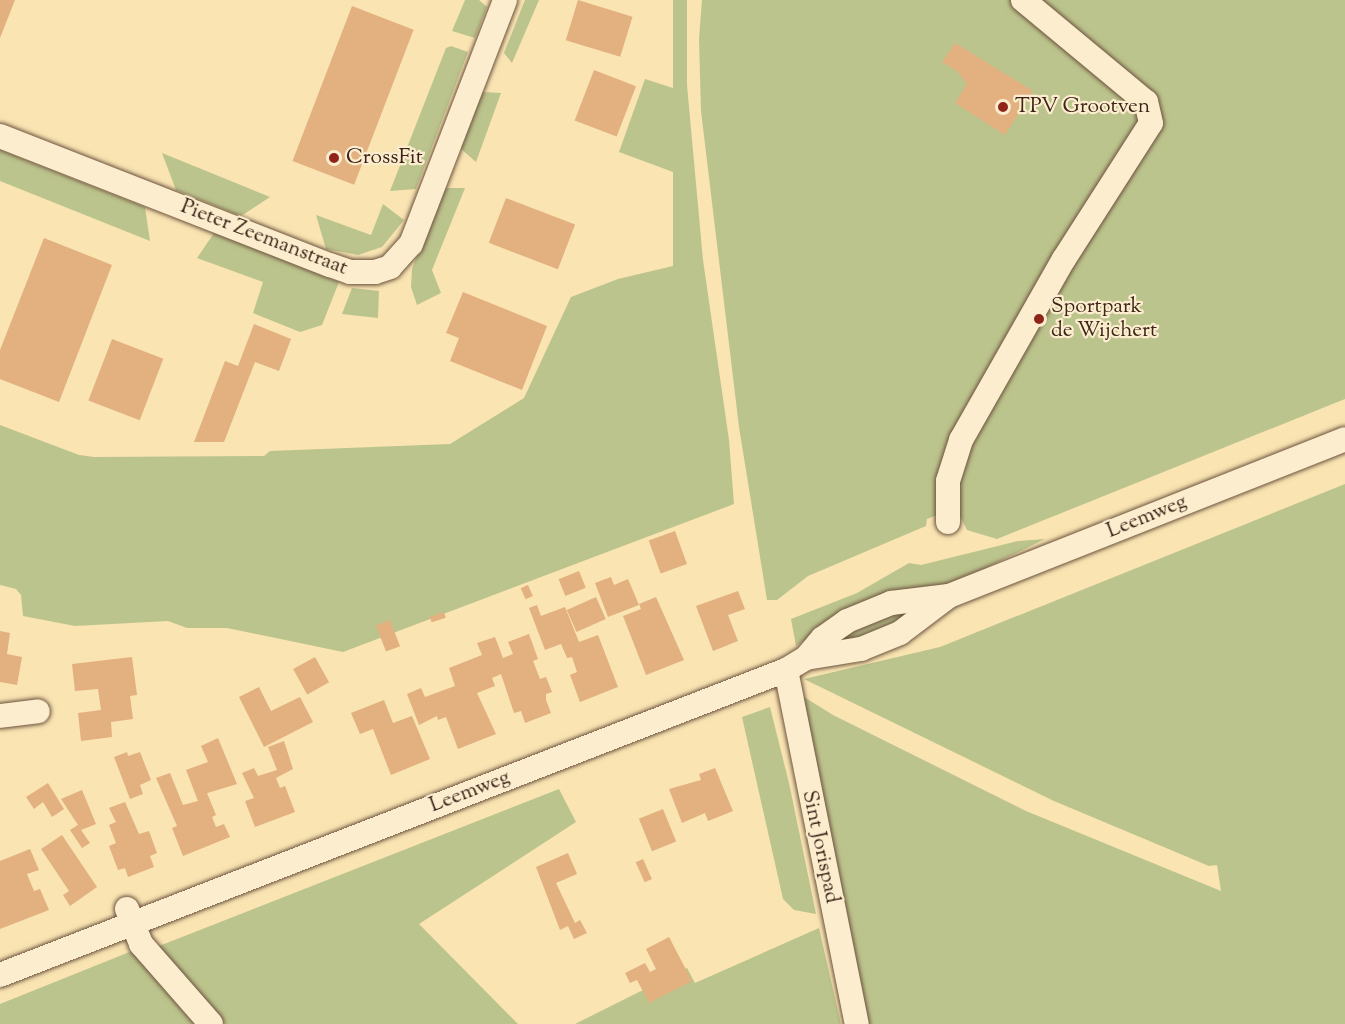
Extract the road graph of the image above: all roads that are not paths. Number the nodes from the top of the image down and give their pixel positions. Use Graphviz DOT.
graph roads {
  1 [pos="505,0"];
  2 [pos="1023,0"];
  3 [pos="0,136"];
  4 [pos="1345,439"];
  5 [pos="948,522"];
  6 [pos="796,664"];
  7 [pos="38,711"];
  8 [pos="0,716"];
  9 [pos="129,916"];
  10 [pos="0,975"];
  11 [pos="211,1024"];
  12 [pos="857,1024"];
  1 -- 3 [label="street, Pieter Zeemanstraat"];
  2 -- 5 [label="street"];
  4 -- 6 [label="street, Leemweg"];
  6 -- 9 [label="street, Leemweg"];
  6 -- 12 [label="street, Sint Jorispad"];
  7 -- 8 [label="street"];
  9 -- 10 [label="street, Leemweg"];
  9 -- 11 [label="street"];
}
